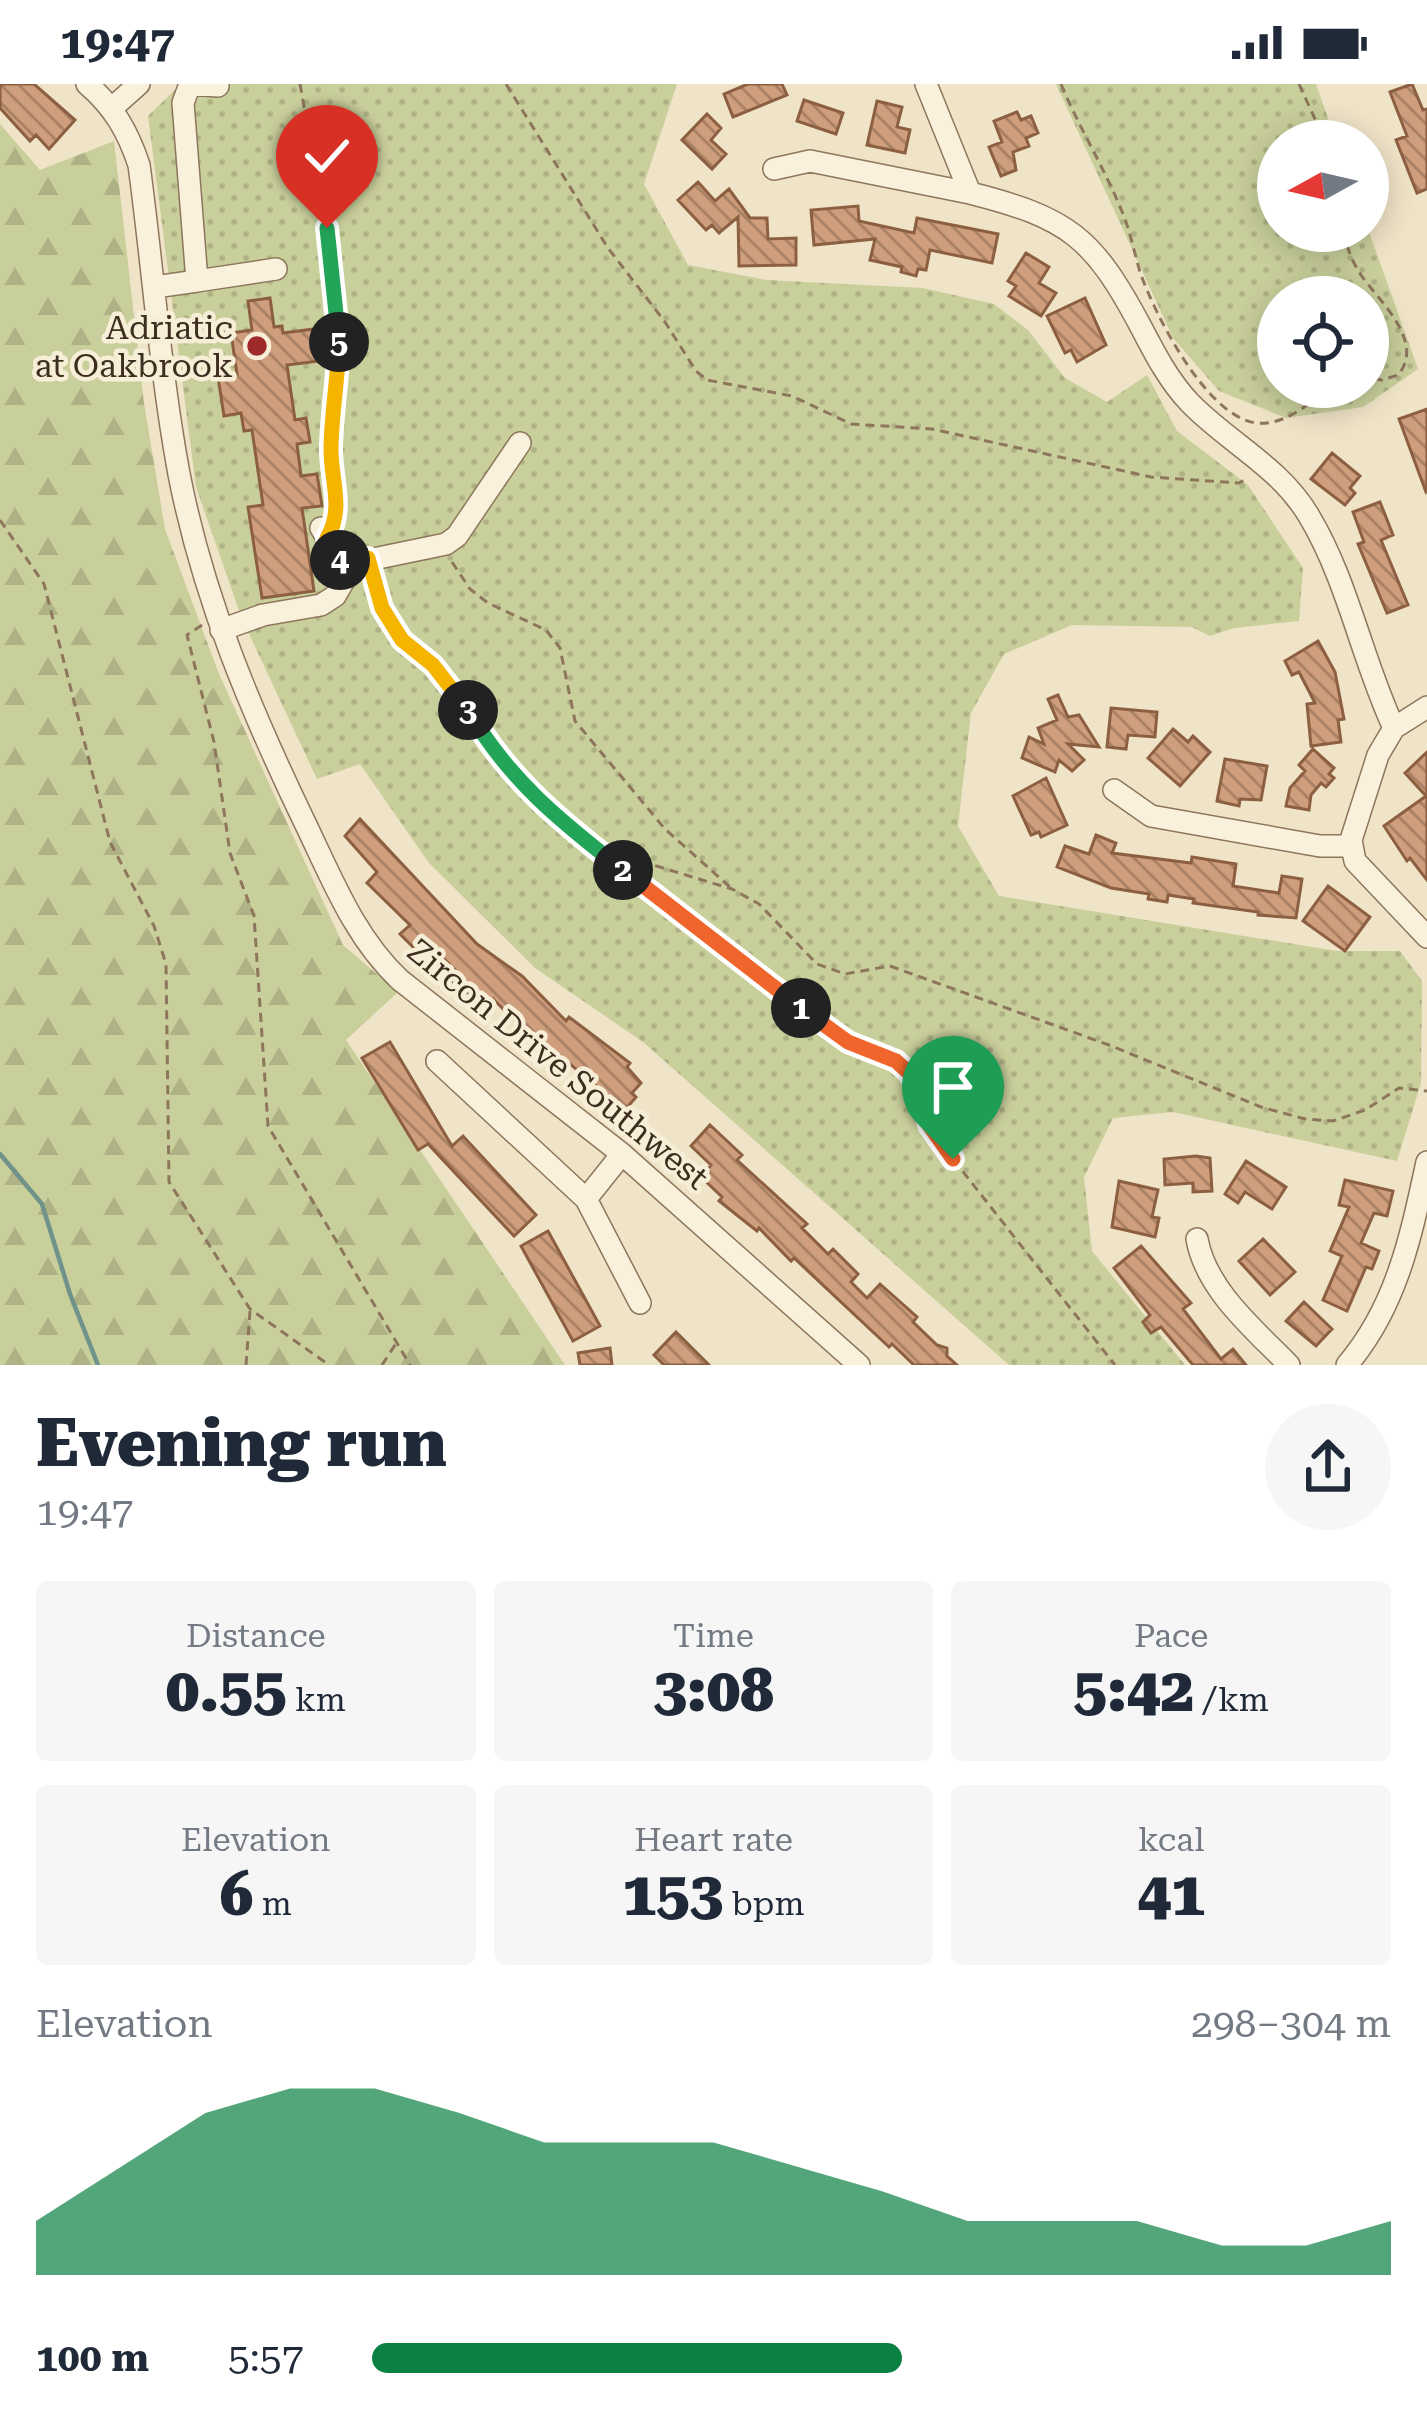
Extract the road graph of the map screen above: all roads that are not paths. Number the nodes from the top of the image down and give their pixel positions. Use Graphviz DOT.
graph roads {
  1 [pos="87,84"];
  2 [pos="139,84"];
  3 [pos="926,84"];
  4 [pos="218,86"];
  5 [pos="112,108"];
  6 [pos="774,170"];
  7 [pos="970,194"];
  8 [pos="276,268"];
  9 [pos="197,271"];
  10 [pos="155,287"];
  11 [pos="520,443"];
  12 [pos="324,533"];
  13 [pos="348,571"];
  14 [pos="218,622"];
  15 [pos="1427,707"];
  16 [pos="1394,728"];
  17 [pos="1114,790"];
  18 [pos="1351,846"];
  19 [pos="1427,937"];
  20 [pos="437,1061"];
  21 [pos="622,1154"];
  22 [pos="1427,1162"];
  23 [pos="586,1199"];
  24 [pos="1422,1211"];
  25 [pos="1197,1239"];
  26 [pos="640,1303"];
  27 [pos="1360,1361"];
  28 [pos="859,1365"];
  29 [pos="1289,1365"];
  1 -- 5 [label="street, Zircon Drive Southwest"];
  2 -- 5 [label="street"];
  3 -- 7 [label="street"];
  4 -- 9 [label="street"];
  5 -- 10 [label="street, Zircon Drive Southwest"];
  6 -- 7 [label="street"];
  7 -- 16 [label="street"];
  8 -- 9 [label="street"];
  9 -- 10 [label="street"];
  10 -- 14 [label="street, Zircon Drive Southwest"];
  11 -- 13 [label="street"];
  12 -- 13 [label="street"];
  13 -- 14 [label="street"];
  14 -- 21 [label="street, Zircon Drive Southwest"];
  15 -- 16 [label="street"];
  16 -- 18 [label="street"];
  17 -- 18 [label="street"];
  18 -- 19 [label="street"];
  20 -- 23 [label="street"];
  21 -- 23 [label="street"];
  21 -- 28 [label="street, Zircon Drive Southwest"];
  22 -- 24 [label="street"];
  23 -- 26 [label="street"];
  24 -- 27 [label="street"];
  25 -- 29 [label="street"];
}
